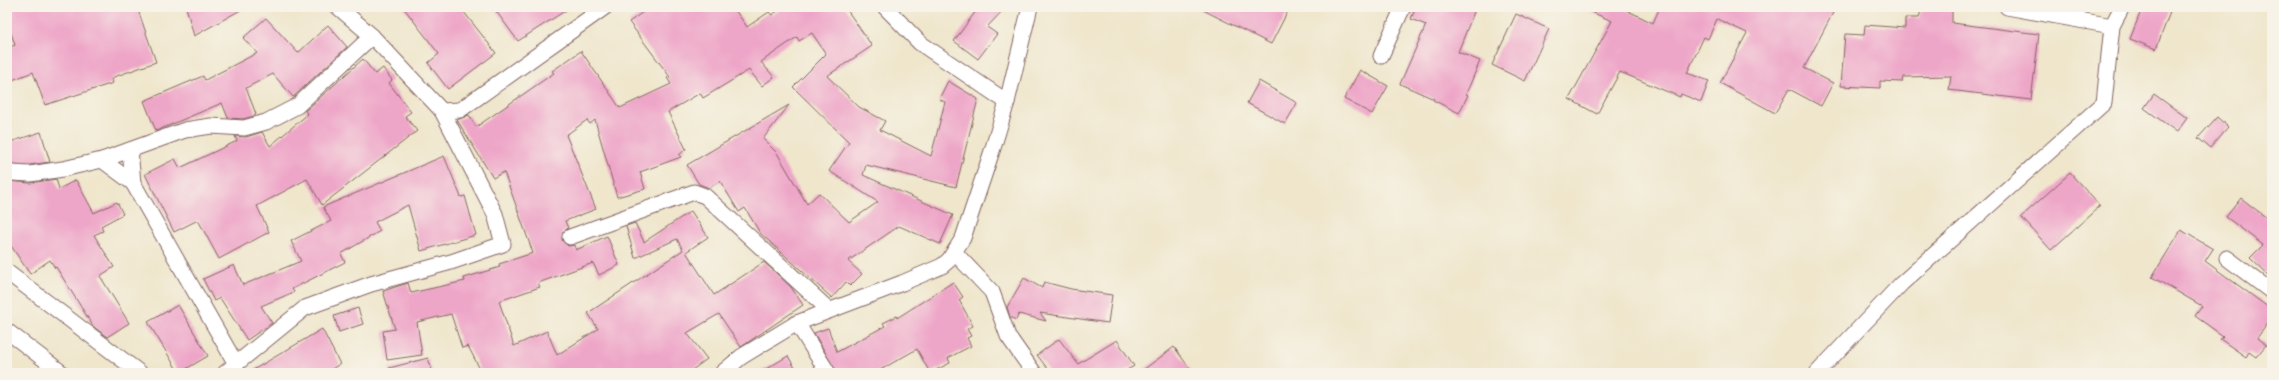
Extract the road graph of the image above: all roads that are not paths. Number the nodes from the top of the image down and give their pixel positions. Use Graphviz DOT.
graph roads {
  1 [pos="338,7"];
  2 [pos="885,7"];
  3 [pos="1030,7"];
  4 [pos="1404,7"];
  5 [pos="2007,7"];
  6 [pos="2122,7"];
  7 [pos="600,8"];
  8 [pos="2112,26"];
  9 [pos="372,36"];
  10 [pos="1381,56"];
  11 [pos="1007,102"];
  12 [pos="442,111"];
  13 [pos="130,150"];
  14 [pos="102,160"];
  15 [pos="7,170"];
  16 [pos="134,183"];
  17 [pos="570,237"];
  18 [pos="955,253"];
  19 [pos="2227,258"];
  20 [pos="7,272"];
  21 [pos="2272,292"];
  22 [pos="829,310"];
  23 [pos="797,323"];
  24 [pos="7,331"];
  25 [pos="230,369"];
  26 [pos="62,373"];
  27 [pos="140,373"];
  28 [pos="722,373"];
  29 [pos="828,373"];
  30 [pos="1034,373"];
  31 [pos="1817,373"];
  1 -- 9 [label="street"];
  2 -- 11 [label="street"];
  3 -- 11 [label="street"];
  4 -- 10 [label="street"];
  5 -- 8 [label="street"];
  6 -- 8 [label="street"];
  7 -- 12 [label="street"];
  8 -- 31 [label="street"];
  9 -- 12 [label="street"];
  9 -- 13 [label="street"];
  11 -- 18 [label="street"];
  12 -- 25 [label="street"];
  13 -- 14 [label="street"];
  13 -- 16 [label="street"];
  14 -- 15 [label="street"];
  14 -- 16 [label="street"];
  16 -- 25 [label="street"];
  17 -- 22 [label="street"];
  18 -- 22 [label="street"];
  18 -- 30 [label="street"];
  19 -- 21 [label="street"];
  20 -- 27 [label="street"];
  22 -- 23 [label="street"];
  23 -- 28 [label="street"];
  23 -- 29 [label="street"];
  24 -- 26 [label="street"];
}
